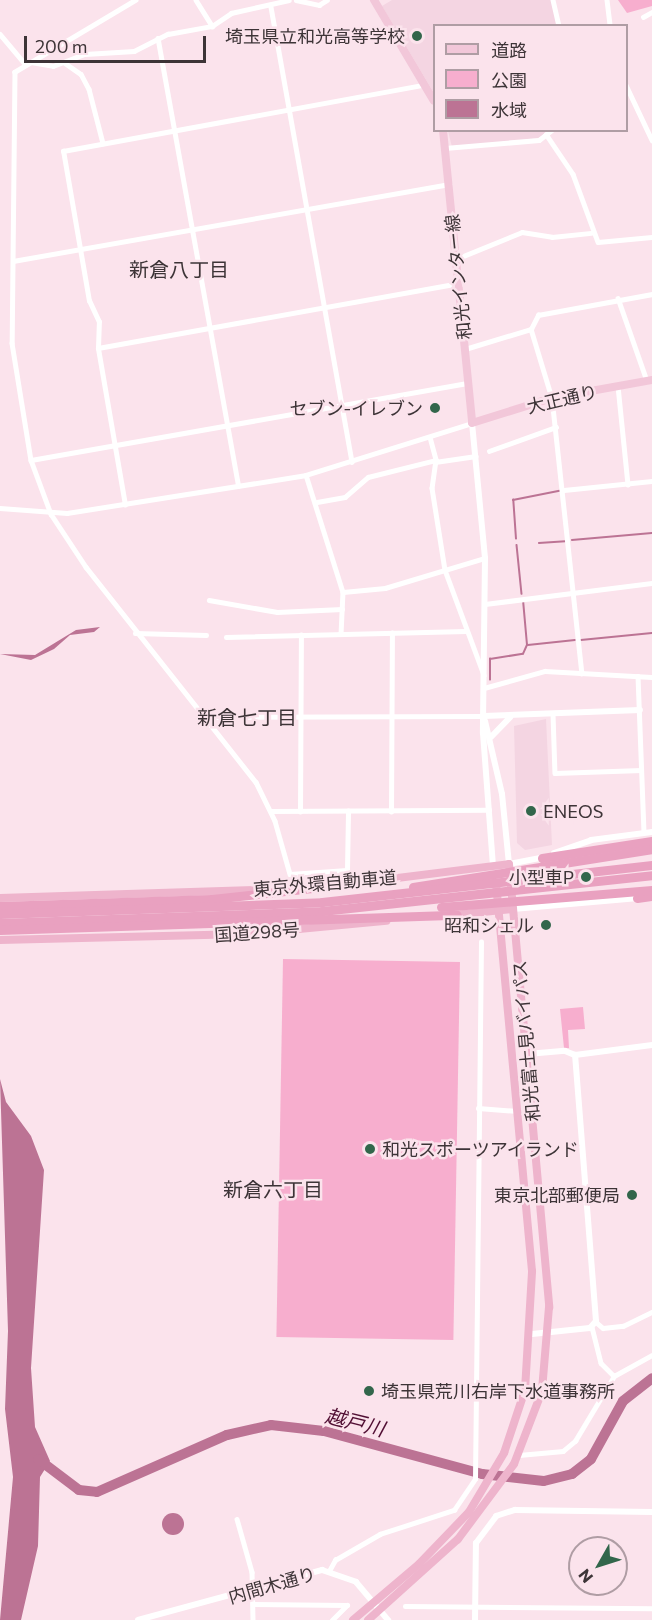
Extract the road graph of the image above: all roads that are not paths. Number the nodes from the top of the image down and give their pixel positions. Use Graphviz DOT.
graph roads {
  1 [pos="136,0"];
  2 [pos="196,0"];
  3 [pos="289,0"];
  4 [pos="296,0"];
  5 [pos="327,0"];
  6 [pos="374,0"];
  7 [pos="553,0"];
  8 [pos="607,0"];
  9 [pos="271,8"];
  10 [pos="652,12"];
  11 [pos="643,17"];
  12 [pos="559,24"];
  13 [pos="610,24"];
  14 [pos="212,26"];
  15 [pos="0,34"];
  16 [pos="158,38"];
  17 [pos="31,63"];
  18 [pos="65,63"];
  19 [pos="25,64"];
  20 [pos="425,84"];
  21 [pos="628,86"];
  22 [pos="433,97"];
  23 [pos="289,110"];
  24 [pos="176,130"];
  25 [pos="443,132"];
  26 [pos="549,132"];
  27 [pos="546,134"];
  28 [pos="652,140"];
  29 [pos="103,143"];
  30 [pos="445,148"];
  31 [pos="449,184"];
  32 [pos="307,208"];
  33 [pos="193,229"];
  34 [pos="591,233"];
  35 [pos="652,237"];
  36 [pos="80,249"];
  37 [pos="456,259"];
  38 [pos="13,261"];
  39 [pos="459,283"];
  40 [pos="652,294"];
  41 [pos="618,298"];
  42 [pos="323,307"];
  43 [pos="210,327"];
  44 [pos="531,329"];
  45 [pos="98,348"];
  46 [pos="465,349"];
  47 [pos="649,380"];
  48 [pos="468,383"];
  49 [pos="618,386"];
  50 [pos="552,398"];
  51 [pos="341,405"];
  52 [pos="472,423"];
  53 [pos="228,425"];
  54 [pos="556,427"];
  55 [pos="430,437"];
  56 [pos="115,445"];
  57 [pos="489,451"];
  58 [pos="476,456"];
  59 [pos="31,460"];
  60 [pos="436,461"];
  61 [pos="352,462"];
  62 [pos="306,475"];
  63 [pos="652,481"];
  64 [pos="628,484"];
  65 [pos="239,486"];
  66 [pos="564,490"];
  67 [pos="317,502"];
  68 [pos="125,505"];
  69 [pos="0,508"];
  70 [pos="51,514"];
  71 [pos="485,558"];
  72 [pos="445,570"];
  73 [pos="652,583"];
  74 [pos="574,590"];
  75 [pos="343,592"];
  76 [pos="209,600"];
  77 [pos="485,604"];
  78 [pos="342,609"];
  79 [pos="466,631"];
  80 [pos="135,633"];
  81 [pos="392,633"];
  82 [pos="341,634"];
  83 [pos="207,635"];
  84 [pos="301,635"];
  85 [pos="226,637"];
  86 [pos="582,673"];
  87 [pos="484,675"];
  88 [pos="638,676"];
  89 [pos="652,677"];
  90 [pos="484,688"];
  91 [pos="639,710"];
  92 [pos="553,714"];
  93 [pos="513,716"];
  94 [pos="300,717"];
  95 [pos="392,717"];
  96 [pos="484,718"];
  97 [pos="208,723"];
  98 [pos="491,744"];
  99 [pos="641,770"];
  100 [pos="489,810"];
  101 [pos="272,811"];
  102 [pos="348,811"];
  103 [pos="300,812"];
  104 [pos="391,812"];
  105 [pos="644,832"];
  106 [pos="652,832"];
  107 [pos="652,841"];
  108 [pos="652,849"];
  109 [pos="542,858"];
  110 [pos="509,864"];
  111 [pos="652,865"];
  112 [pos="493,867"];
  113 [pos="652,875"];
  114 [pos="414,878"];
  115 [pos="339,885"];
  116 [pos="652,890"];
  117 [pos="496,891"];
  118 [pos="512,897"];
  119 [pos="637,897"];
  120 [pos="652,897"];
  121 [pos="0,898"];
  122 [pos="351,899"];
  123 [pos="0,906"];
  124 [pos="513,909"];
  125 [pos="499,910"];
  126 [pos="322,911"];
  127 [pos="0,914"];
  128 [pos="457,915"];
  129 [pos="0,923"];
  130 [pos="0,930"];
  131 [pos="0,940"];
  132 [pos="482,942"];
  133 [pos="652,1045"];
  134 [pos="527,1054"];
  135 [pos="575,1055"];
  136 [pos="478,1108"];
  137 [pos="518,1111"];
  138 [pos="652,1312"];
  139 [pos="593,1325"];
  140 [pos="550,1332"];
  141 [pos="532,1334"];
  142 [pos="652,1355"];
  143 [pos="614,1376"];
  144 [pos="519,1455"];
  145 [pos="652,1512"];
  146 [pos="237,1519"];
  147 [pos="328,1571"];
  148 [pos="255,1591"];
  149 [pos="254,1604"];
  150 [pos="405,1606"];
  151 [pos="476,1606"];
  152 [pos="377,1607"];
  153 [pos="652,1608"];
  154 [pos="138,1620"];
  155 [pos="253,1620"];
  156 [pos="332,1620"];
  157 [pos="353,1620"];
  158 [pos="368,1620"];
  159 [pos="388,1620"];
  160 [pos="475,1620"];
  1 -- 17 [label="street"];
  2 -- 14 [label="street"];
  3 -- 9 [label="street"];
  4 -- 5 [label="street"];
  6 -- 20 [label="main road"];
  7 -- 12 [label="street"];
  8 -- 13 [label="street"];
  9 -- 14 [label="street"];
  9 -- 23 [label="street"];
  10 -- 11 [label="street"];
  14 -- 16 [label="street"];
  15 -- 19 [label="street"];
  16 -- 18 [label="street"];
  16 -- 24 [label="street"];
  17 -- 18 [label="street"];
  17 -- 19 [label="street"];
  18 -- 29 [label="street"];
  19 -- 38 [label="street"];
  20 -- 22 [label="main road"];
  20 -- 23 [label="street"];
  21 -- 28 [label="street"];
  23 -- 24 [label="street"];
  23 -- 32 [label="street"];
  24 -- 29 [label="street"];
  24 -- 33 [label="street"];
  25 -- 30 [label="main road, 和光インター線"];
  26 -- 27 [label="street"];
  27 -- 30 [label="street"];
  27 -- 34 [label="street"];
  29 -- 36 [label="street"];
  30 -- 31 [label="main road, 和光インター線"];
  31 -- 32 [label="street"];
  31 -- 37 [label="main road, 和光インター線"];
  32 -- 33 [label="street"];
  32 -- 42 [label="street"];
  33 -- 36 [label="street"];
  33 -- 43 [label="street"];
  34 -- 35 [label="street"];
  34 -- 37 [label="street"];
  36 -- 38 [label="street"];
  36 -- 45 [label="street"];
  37 -- 39 [label="main road, 和光インター線"];
  38 -- 59 [label="street"];
  39 -- 42 [label="street"];
  39 -- 46 [label="main road, 和光インター線"];
  40 -- 41 [label="street"];
  41 -- 44 [label="street"];
  41 -- 47 [label="street"];
  42 -- 43 [label="street"];
  42 -- 51 [label="street"];
  43 -- 45 [label="street"];
  43 -- 53 [label="street"];
  44 -- 46 [label="street"];
  44 -- 50 [label="street"];
  45 -- 56 [label="street"];
  46 -- 48 [label="main road, 和光インター線"];
  47 -- 49 [label="main road, 大正通り"];
  48 -- 51 [label="street"];
  48 -- 52 [label="main road, 和光インター線"];
  49 -- 50 [label="main road, 大正通り"];
  49 -- 64 [label="street"];
  50 -- 52 [label="main road, 大正通り"];
  50 -- 54 [label="street"];
  51 -- 53 [label="street"];
  51 -- 61 [label="street"];
  52 -- 55 [label="street"];
  52 -- 58 [label="street"];
  53 -- 56 [label="street"];
  53 -- 65 [label="street"];
  54 -- 57 [label="street"];
  54 -- 66 [label="street"];
  55 -- 60 [label="street"];
  55 -- 61 [label="street"];
  56 -- 59 [label="street"];
  56 -- 68 [label="street"];
  58 -- 60 [label="street"];
  58 -- 71 [label="street"];
  59 -- 70 [label="street"];
  60 -- 67 [label="street"];
  60 -- 72 [label="street"];
  61 -- 62 [label="street"];
  62 -- 65 [label="street"];
  62 -- 67 [label="street"];
  63 -- 64 [label="street"];
  64 -- 66 [label="street"];
  65 -- 68 [label="street"];
  66 -- 74 [label="street"];
  67 -- 75 [label="street"];
  68 -- 70 [label="street"];
  69 -- 70 [label="street"];
  70 -- 80 [label="street"];
  71 -- 72 [label="street"];
  71 -- 77 [label="street"];
  72 -- 75 [label="street"];
  72 -- 79 [label="street"];
  73 -- 74 [label="street"];
  74 -- 77 [label="street"];
  74 -- 86 [label="street"];
  75 -- 78 [label="street"];
  76 -- 78 [label="street"];
  77 -- 87 [label="street"];
  78 -- 82 [label="street"];
  79 -- 81 [label="street"];
  79 -- 87 [label="street"];
  80 -- 83 [label="street"];
  80 -- 97 [label="street"];
  81 -- 82 [label="street"];
  81 -- 95 [label="street"];
  82 -- 84 [label="street"];
  84 -- 85 [label="street"];
  84 -- 94 [label="street"];
  86 -- 88 [label="street"];
  86 -- 90 [label="street"];
  87 -- 90 [label="street"];
  88 -- 89 [label="street"];
  88 -- 91 [label="street"];
  90 -- 96 [label="street"];
  91 -- 92 [label="street"];
  91 -- 99 [label="street"];
  92 -- 93 [label="street"];
  92 -- 99 [label="street"];
  93 -- 96 [label="street"];
  93 -- 98 [label="street"];
  94 -- 95 [label="street"];
  94 -- 97 [label="street"];
  94 -- 103 [label="street"];
  95 -- 96 [label="street"];
  95 -- 104 [label="street"];
  96 -- 98 [label="street"];
  96 -- 100 [label="street"];
  97 -- 101 [label="street"];
  98 -- 110 [label="street"];
  99 -- 105 [label="street"];
  100 -- 104 [label="street"];
  100 -- 112 [label="street"];
  101 -- 102 [label="street"];
  101 -- 103 [label="street"];
  102 -- 103 [label="street"];
  102 -- 104 [label="street"];
  105 -- 106 [label="street"];
  105 -- 109 [label="street"];
  107 -- 109 [label="highway"];
  108 -- 122 [label="highway"];
  109 -- 110 [label="street"];
  110 -- 112 [label="highway"];
  110 -- 118 [label="highway, 和光富士見バイパス"];
  111 -- 122 [label="highway, 東京外環自動車道"];
  112 -- 114 [label="highway"];
  112 -- 117 [label="highway, 和光富士見バイパス"];
  113 -- 126 [label="highway, 東京外環自動車道"];
  114 -- 115 [label="highway"];
  114 -- 117 [label="highway"];
  115 -- 121 [label="highway"];
  115 -- 123 [label="highway"];
  116 -- 126 [label="highway"];
  117 -- 118 [label="highway"];
  117 -- 125 [label="highway, 和光富士見バイパス"];
  118 -- 124 [label="highway, 和光富士見バイパス"];
  119 -- 120 [label="highway"];
  119 -- 124 [label="street"];
  122 -- 127 [label="highway, 東京外環自動車道"];
  124 -- 125 [label="highway, 国道298号"];
  124 -- 134 [label="highway, 和光富士見バイパス"];
  125 -- 128 [label="highway, 国道298号"];
  125 -- 137 [label="highway, 和光富士見バイパス"];
  126 -- 129 [label="highway, 東京外環自動車道"];
  128 -- 130 [label="highway"];
  128 -- 131 [label="highway, 国道298号"];
  132 -- 136 [label="street"];
  133 -- 135 [label="street"];
  134 -- 135 [label="street"];
  134 -- 140 [label="highway, 和光富士見バイパス"];
  135 -- 139 [label="street"];
  136 -- 137 [label="street"];
  136 -- 147 [label="street"];
  137 -- 141 [label="highway, 和光富士見バイパス"];
  138 -- 139 [label="street"];
  139 -- 140 [label="street"];
  139 -- 143 [label="street"];
  140 -- 141 [label="street"];
  140 -- 144 [label="highway, 和光富士見バイパス"];
  141 -- 152 [label="highway, 和光富士見バイパス"];
  142 -- 143 [label="street"];
  143 -- 144 [label="street"];
  144 -- 152 [label="highway, 和光富士見バイパス"];
  145 -- 151 [label="street"];
  146 -- 148 [label="street"];
  147 -- 148 [label="street, 内間木通り"];
  147 -- 152 [label="street, 内間木通り"];
  148 -- 149 [label="street"];
  148 -- 154 [label="street, 内間木通り"];
  149 -- 155 [label="street"];
  149 -- 156 [label="street"];
  150 -- 151 [label="street"];
  151 -- 153 [label="street"];
  151 -- 160 [label="street"];
  152 -- 157 [label="highway, 和光富士見バイパス"];
  152 -- 158 [label="highway, 和光富士見バイパス"];
  152 -- 159 [label="street, 内間木通り"];
}
